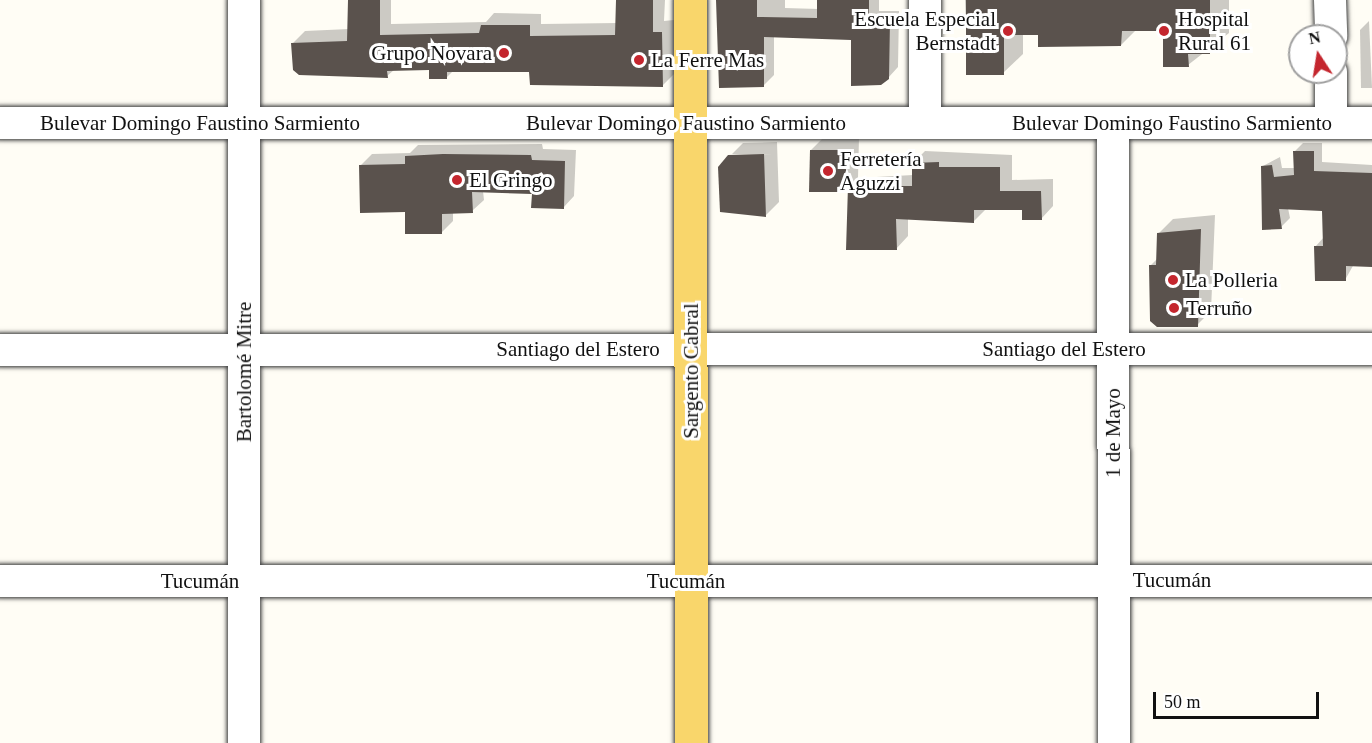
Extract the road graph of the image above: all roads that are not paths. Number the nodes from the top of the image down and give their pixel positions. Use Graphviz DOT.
graph roads {
  1 [pos="244,0"];
  2 [pos="690,0"];
  3 [pos="925,0"];
  4 [pos="1330,0"];
  5 [pos="1330,24"];
  6 [pos="1331,84"];
  7 [pos="0,123"];
  8 [pos="690,123"];
  9 [pos="925,123"];
  10 [pos="1113,123"];
  11 [pos="1331,123"];
  12 [pos="1372,123"];
  13 [pos="244,124"];
  14 [pos="244,349"];
  15 [pos="691,349"];
  16 [pos="1113,349"];
  17 [pos="1372,349"];
  18 [pos="0,350"];
  19 [pos="0,580"];
  20 [pos="691,580"];
  21 [pos="1114,580"];
  22 [pos="1372,580"];
  23 [pos="244,581"];
  24 [pos="244,743"];
  25 [pos="691,743"];
  26 [pos="1114,743"];
  1 -- 13 [label="street, Bartolomé Mitre"];
  2 -- 8 [label="main road, Sargento Cabral"];
  3 -- 9 [label="street"];
  4 -- 5 [label="street"];
  6 -- 11 [label="street"];
  7 -- 13 [label="street, Bulevar Domingo Faustino Sarmiento"];
  8 -- 9 [label="street, Bulevar Domingo Faustino Sarmiento"];
  8 -- 13 [label="street, Bulevar Domingo Faustino Sarmiento"];
  8 -- 15 [label="main road, Sargento Cabral"];
  9 -- 10 [label="street, Bulevar Domingo Faustino Sarmiento"];
  10 -- 11 [label="street, Bulevar Domingo Faustino Sarmiento"];
  10 -- 16 [label="street, 1 de Mayo"];
  11 -- 12 [label="street, Bulevar Domingo Faustino Sarmiento"];
  13 -- 14 [label="street, Bartolomé Mitre"];
  14 -- 15 [label="street, Santiago del Estero"];
  14 -- 18 [label="street, Santiago del Estero"];
  14 -- 23 [label="street, Bartolomé Mitre"];
  15 -- 16 [label="street, Santiago del Estero"];
  15 -- 20 [label="main road, Sargento Cabral"];
  16 -- 17 [label="street, Santiago del Estero"];
  16 -- 21 [label="street, 1 de Mayo"];
  19 -- 23 [label="street, Tucumán"];
  20 -- 21 [label="street, Tucumán"];
  20 -- 23 [label="street, Tucumán"];
  20 -- 25 [label="main road, Sargento Cabral"];
  21 -- 22 [label="street, Tucumán"];
  21 -- 26 [label="street, 1 de Mayo"];
  23 -- 24 [label="street, Bartolomé Mitre"];
}
